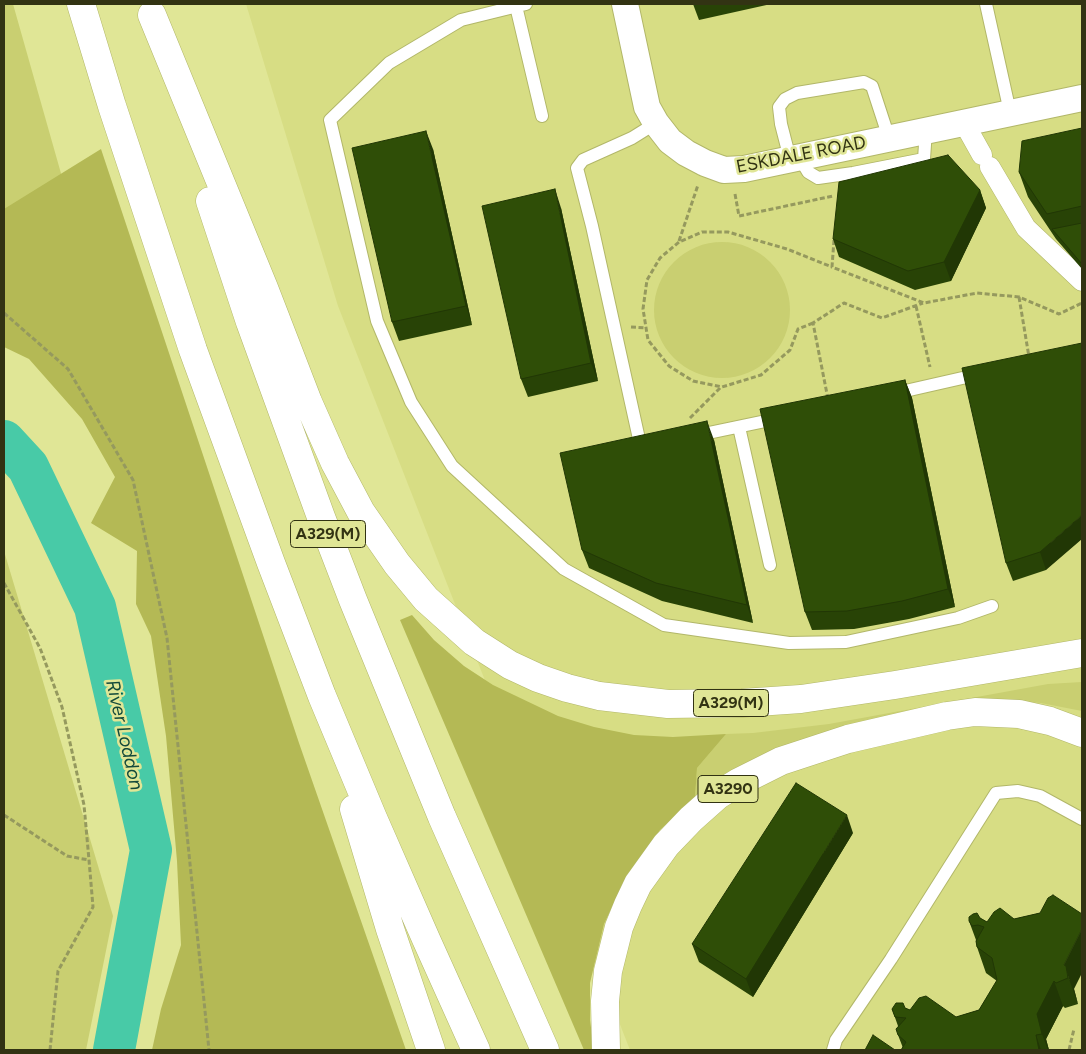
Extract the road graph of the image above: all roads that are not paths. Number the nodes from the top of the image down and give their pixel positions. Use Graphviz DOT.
graph roads {
  1 [pos="81,4"];
  2 [pos="624,4"];
  3 [pos="986,4"];
  4 [pos="521,5"];
  5 [pos="150,9"];
  6 [pos="1082,98"];
  7 [pos="1010,112"];
  8 [pos="542,116"];
  9 [pos="656,123"];
  10 [pos="926,130"];
  11 [pos="968,130"];
  12 [pos="889,138"];
  13 [pos="795,158"];
  14 [pos="1082,281"];
  15 [pos="992,371"];
  16 [pos="877,397"];
  17 [pos="793,415"];
  18 [pos="738,427"];
  19 [pos="682,439"];
  20 [pos="656,444"];
  21 [pos="770,565"];
  22 [pos="992,606"];
  23 [pos="1082,653"];
  24 [pos="322,696"];
  25 [pos="1082,733"];
  26 [pos="1082,819"];
  27 [pos="431,1050"];
  28 [pos="476,1050"];
  29 [pos="545,1050"];
  30 [pos="606,1050"];
  31 [pos="833,1050"];
  1 -- 24 [label="main road, A329(M)"];
  2 -- 9 [label="street, ESKDALE ROAD"];
  3 -- 7 [label="lane"];
  4 -- 8 [label="lane"];
  4 -- 22 [label="lane"];
  5 -- 23 [label="main road, A329(M)"];
  5 -- 29 [label="main road, A329(M)"];
  6 -- 7 [label="street, ESKDALE ROAD"];
  7 -- 10 [label="street, ESKDALE ROAD"];
  9 -- 13 [label="street, ESKDALE ROAD"];
  9 -- 20 [label="lane"];
  10 -- 12 [label="street, ESKDALE ROAD"];
  10 -- 13 [label="lane"];
  11 -- 14 [label="street"];
  12 -- 13 [label="street, ESKDALE ROAD"];
  12 -- 13 [label="lane"];
  15 -- 16 [label="lane"];
  17 -- 18 [label="lane"];
  18 -- 19 [label="lane"];
  18 -- 21 [label="lane"];
  24 -- 27 [label="main road, A329(M)"];
  24 -- 28 [label="main road, A329(M)"];
  25 -- 30 [label="main road, A3290"];
  26 -- 31 [label="lane"];
}
